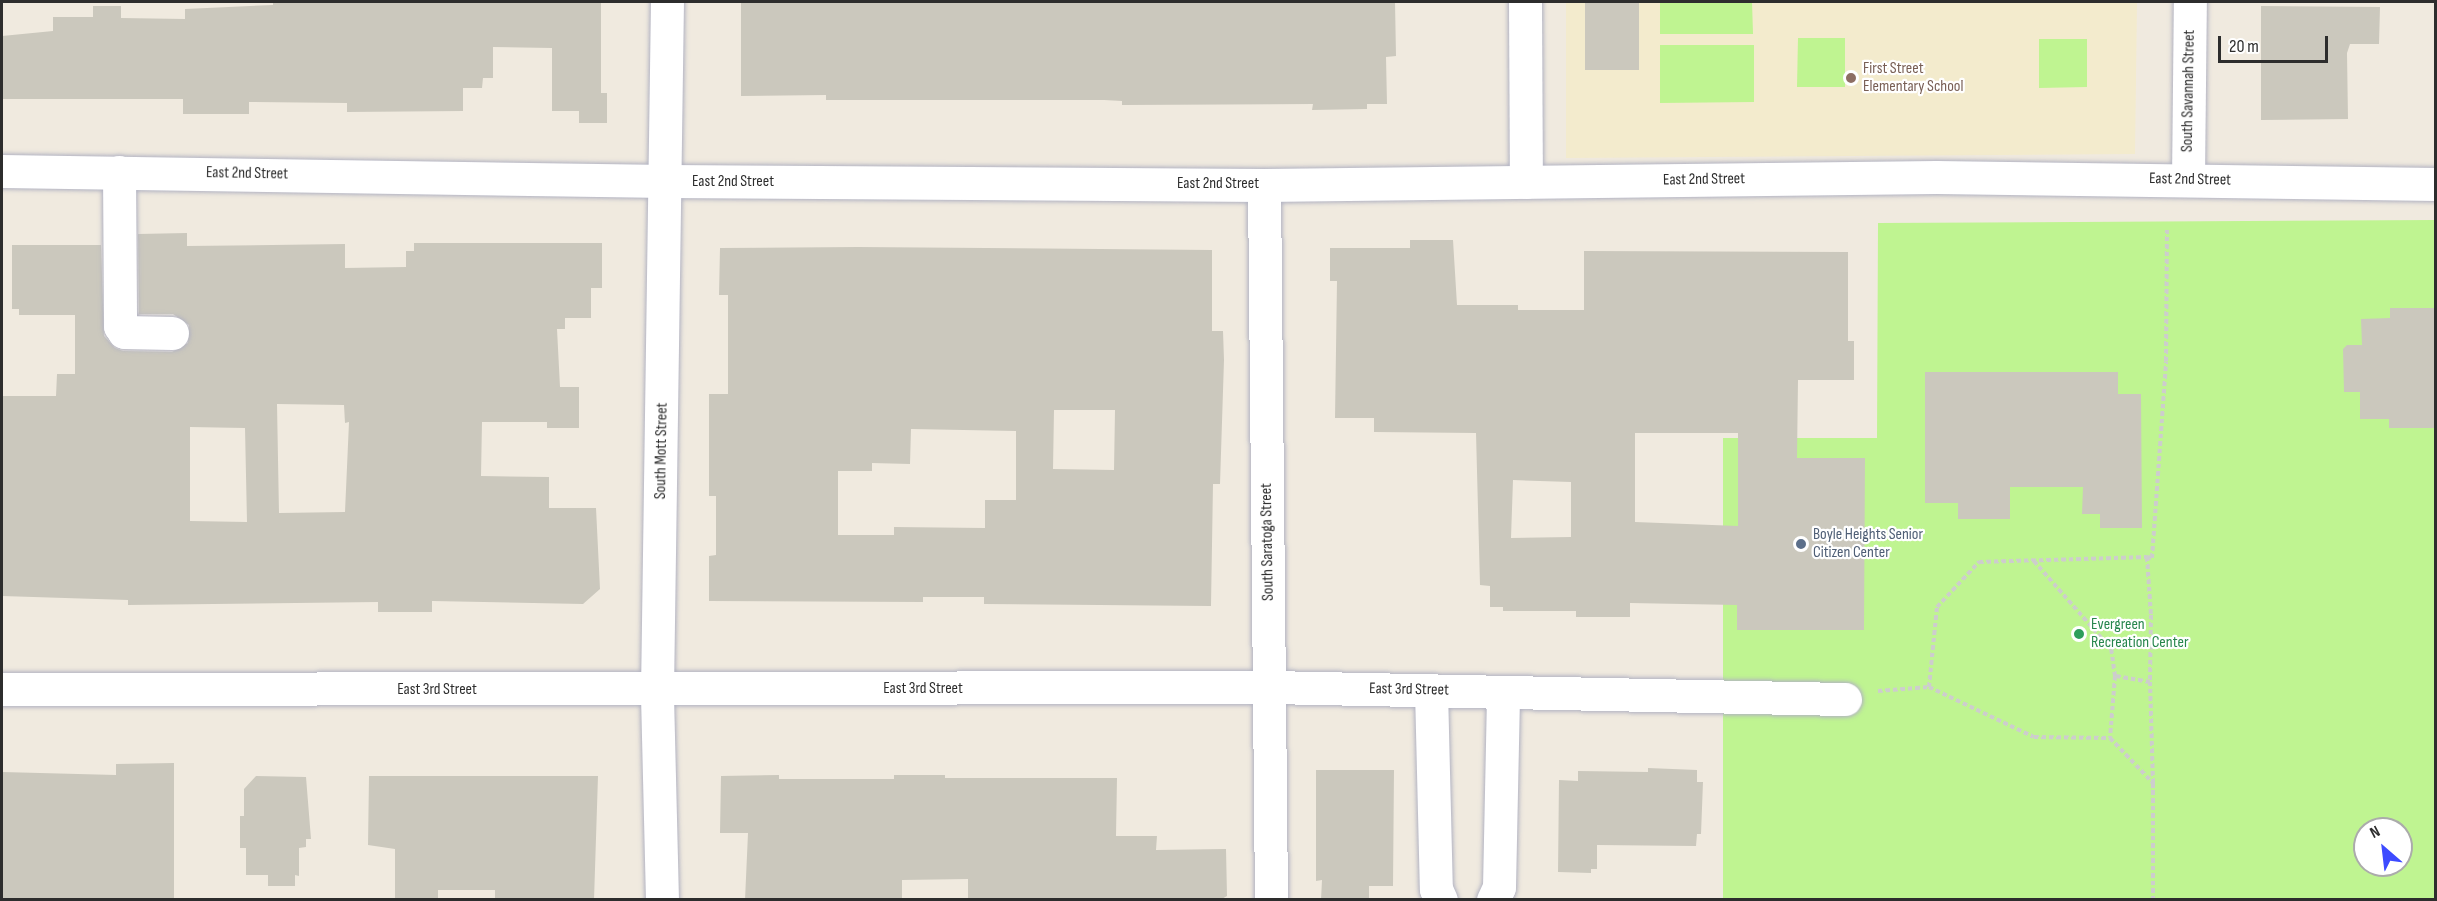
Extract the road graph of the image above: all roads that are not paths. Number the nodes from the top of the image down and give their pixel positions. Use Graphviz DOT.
graph roads {
  1 [pos="667,2"];
  2 [pos="1525,2"];
  3 [pos="2190,2"];
  4 [pos="2,171"];
  5 [pos="119,172"];
  6 [pos="2188,180"];
  7 [pos="667,181"];
  8 [pos="1526,182"];
  9 [pos="2436,184"];
  10 [pos="1264,185"];
  11 [pos="171,333"];
  12 [pos="1270,687"];
  13 [pos="2,689"];
  14 [pos="1431,690"];
  15 [pos="657,691"];
  16 [pos="1503,692"];
  17 [pos="1845,699"];
  18 [pos="662,900"];
  19 [pos="1271,900"];
  20 [pos="1441,900"];
  21 [pos="1493,900"];
  1 -- 7 [label="street, South Mott Street"];
  2 -- 8 [label="street"];
  3 -- 6 [label="street, South Savannah Street"];
  4 -- 5 [label="street, East 2nd Street"];
  5 -- 7 [label="street, East 2nd Street"];
  5 -- 11 [label="street"];
  6 -- 8 [label="street, East 2nd Street"];
  6 -- 9 [label="street, East 2nd Street"];
  7 -- 10 [label="street, East 2nd Street"];
  7 -- 15 [label="street, South Mott Street"];
  8 -- 10 [label="street, East 2nd Street"];
  10 -- 12 [label="street, South Saratoga Street"];
  12 -- 14 [label="street, East 3rd Street"];
  12 -- 15 [label="street, East 3rd Street"];
  12 -- 19 [label="street, South Saratoga Street"];
  13 -- 15 [label="street, East 3rd Street"];
  14 -- 16 [label="street, East 3rd Street"];
  14 -- 20 [label="street"];
  15 -- 18 [label="street, South Mott Street"];
  16 -- 17 [label="street, East 3rd Street"];
  16 -- 21 [label="street"];
}
